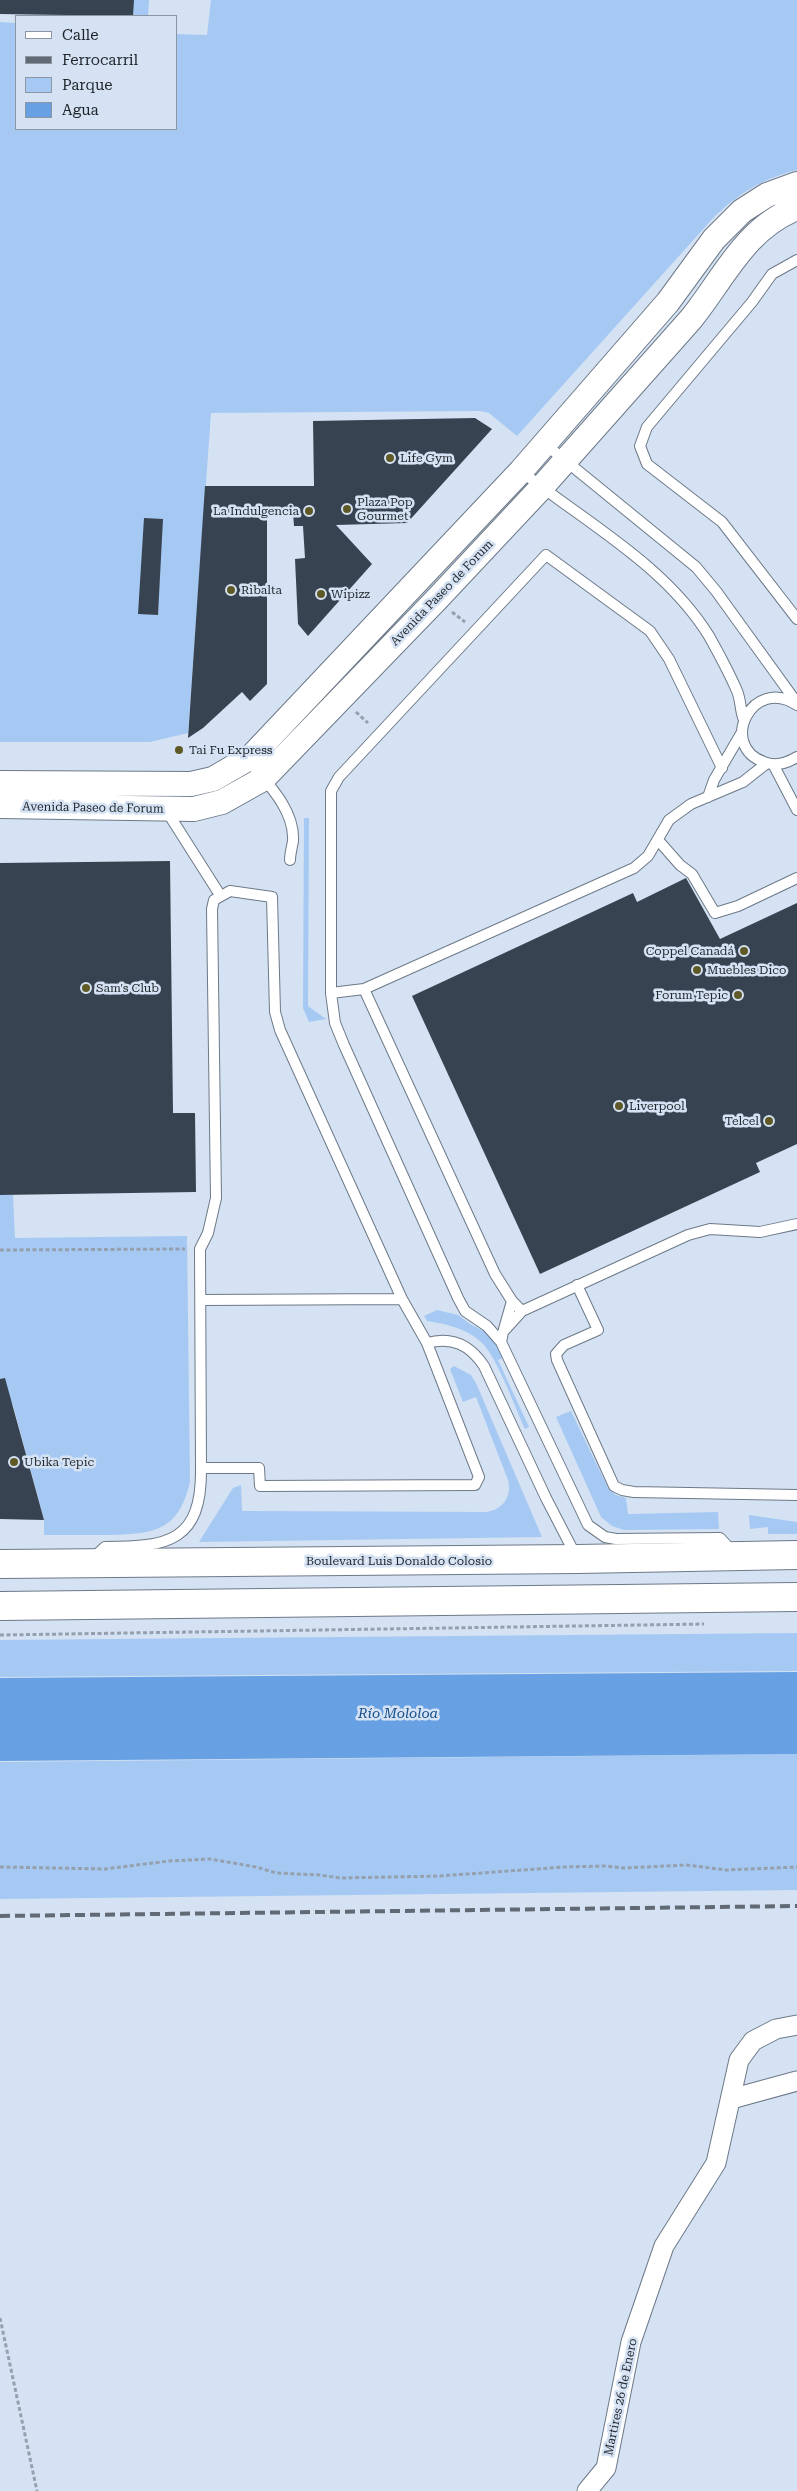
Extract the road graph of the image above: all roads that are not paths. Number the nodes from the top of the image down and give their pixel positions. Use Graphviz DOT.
graph roads {
  1 [pos="797,184"];
  2 [pos="797,208"];
  3 [pos="797,260"];
  4 [pos="544,443"];
  5 [pos="566,460"];
  6 [pos="521,471"];
  7 [pos="541,488"];
  8 [pos="797,619"];
  9 [pos="797,704"];
  10 [pos="744,720"];
  11 [pos="742,732"];
  12 [pos="797,757"];
  13 [pos="247,759"];
  14 [pos="770,764"];
  15 [pos="722,768"];
  16 [pos="264,779"];
  17 [pos="0,782"];
  18 [pos="159,797"];
  19 [pos="708,797"];
  20 [pos="0,806"];
  21 [pos="797,810"];
  22 [pos="658,840"];
  23 [pos="290,860"];
  24 [pos="797,878"];
  25 [pos="220,895"];
  26 [pos="364,989"];
  27 [pos="331,993"];
  28 [pos="797,1224"];
  29 [pos="577,1284"];
  30 [pos="402,1299"];
  31 [pos="201,1300"];
  32 [pos="512,1300"];
  33 [pos="522,1312"];
  34 [pos="502,1337"];
  35 [pos="427,1343"];
  36 [pos="202,1468"];
  37 [pos="797,1495"];
  38 [pos="797,1555"];
  39 [pos="736,1556"];
  40 [pos="578,1559"];
  41 [pos="88,1563"];
  42 [pos="0,1564"];
  43 [pos="797,1569"];
  44 [pos="797,1597"];
  45 [pos="610,1600"];
  46 [pos="263,1602"];
  47 [pos="0,1606"];
  48 [pos="797,2025"];
  49 [pos="797,2081"];
  50 [pos="731,2099"];
  51 [pos="587,2491"];
  1 -- 4 [label="street, Avenida Paseo de Forum"];
  2 -- 5 [label="street, Avenida Paseo de Forum"];
  3 -- 8 [label="lane"];
  4 -- 5 [label="lane"];
  4 -- 6 [label="street, Avenida Paseo de Forum"];
  5 -- 7 [label="street, Avenida Paseo de Forum"];
  5 -- 9 [label="lane"];
  6 -- 7 [label="lane"];
  6 -- 13 [label="street, Avenida Paseo de Forum"];
  7 -- 10 [label="lane"];
  7 -- 16 [label="street, Avenida Paseo de Forum"];
  9 -- 10 [label="lane"];
  10 -- 11 [label="lane"];
  11 -- 14 [label="lane"];
  11 -- 15 [label="lane"];
  12 -- 14 [label="lane"];
  13 -- 16 [label="lane"];
  13 -- 18 [label="street, Avenida Paseo de Forum"];
  14 -- 19 [label="lane"];
  14 -- 21 [label="lane"];
  15 -- 19 [label="lane"];
  15 -- 27 [label="lane"];
  16 -- 18 [label="street, Avenida Paseo de Forum"];
  16 -- 23 [label="lane"];
  17 -- 18 [label="street, Avenida Paseo de Forum"];
  18 -- 20 [label="street, Avenida Paseo de Forum"];
  18 -- 25 [label="lane"];
  19 -- 22 [label="lane"];
  22 -- 24 [label="lane"];
  22 -- 26 [label="lane"];
  25 -- 30 [label="lane"];
  25 -- 31 [label="lane"];
  26 -- 27 [label="lane"];
  26 -- 32 [label="lane"];
  27 -- 34 [label="lane"];
  28 -- 29 [label="lane"];
  29 -- 33 [label="lane"];
  29 -- 37 [label="lane"];
  30 -- 31 [label="lane"];
  30 -- 35 [label="lane"];
  31 -- 36 [label="lane"];
  32 -- 33 [label="lane"];
  32 -- 34 [label="lane"];
  33 -- 34 [label="lane"];
  34 -- 39 [label="lane"];
  35 -- 36 [label="lane"];
  35 -- 40 [label="lane"];
  36 -- 41 [label="lane"];
  38 -- 39 [label="main road, Boulevard Luis Donaldo Colosio"];
  39 -- 40 [label="main road, Boulevard Luis Donaldo Colosio"];
  40 -- 41 [label="main road, Boulevard Luis Donaldo Colosio"];
  40 -- 46 [label="main road"];
  41 -- 42 [label="main road, Boulevard Luis Donaldo Colosio"];
  43 -- 45 [label="main road"];
  44 -- 45 [label="main road"];
  45 -- 46 [label="main road"];
  46 -- 47 [label="main road"];
  48 -- 50 [label="street, Martires 26 de Enero"];
  49 -- 50 [label="street"];
  50 -- 51 [label="street, Martires 26 de Enero"];
}
